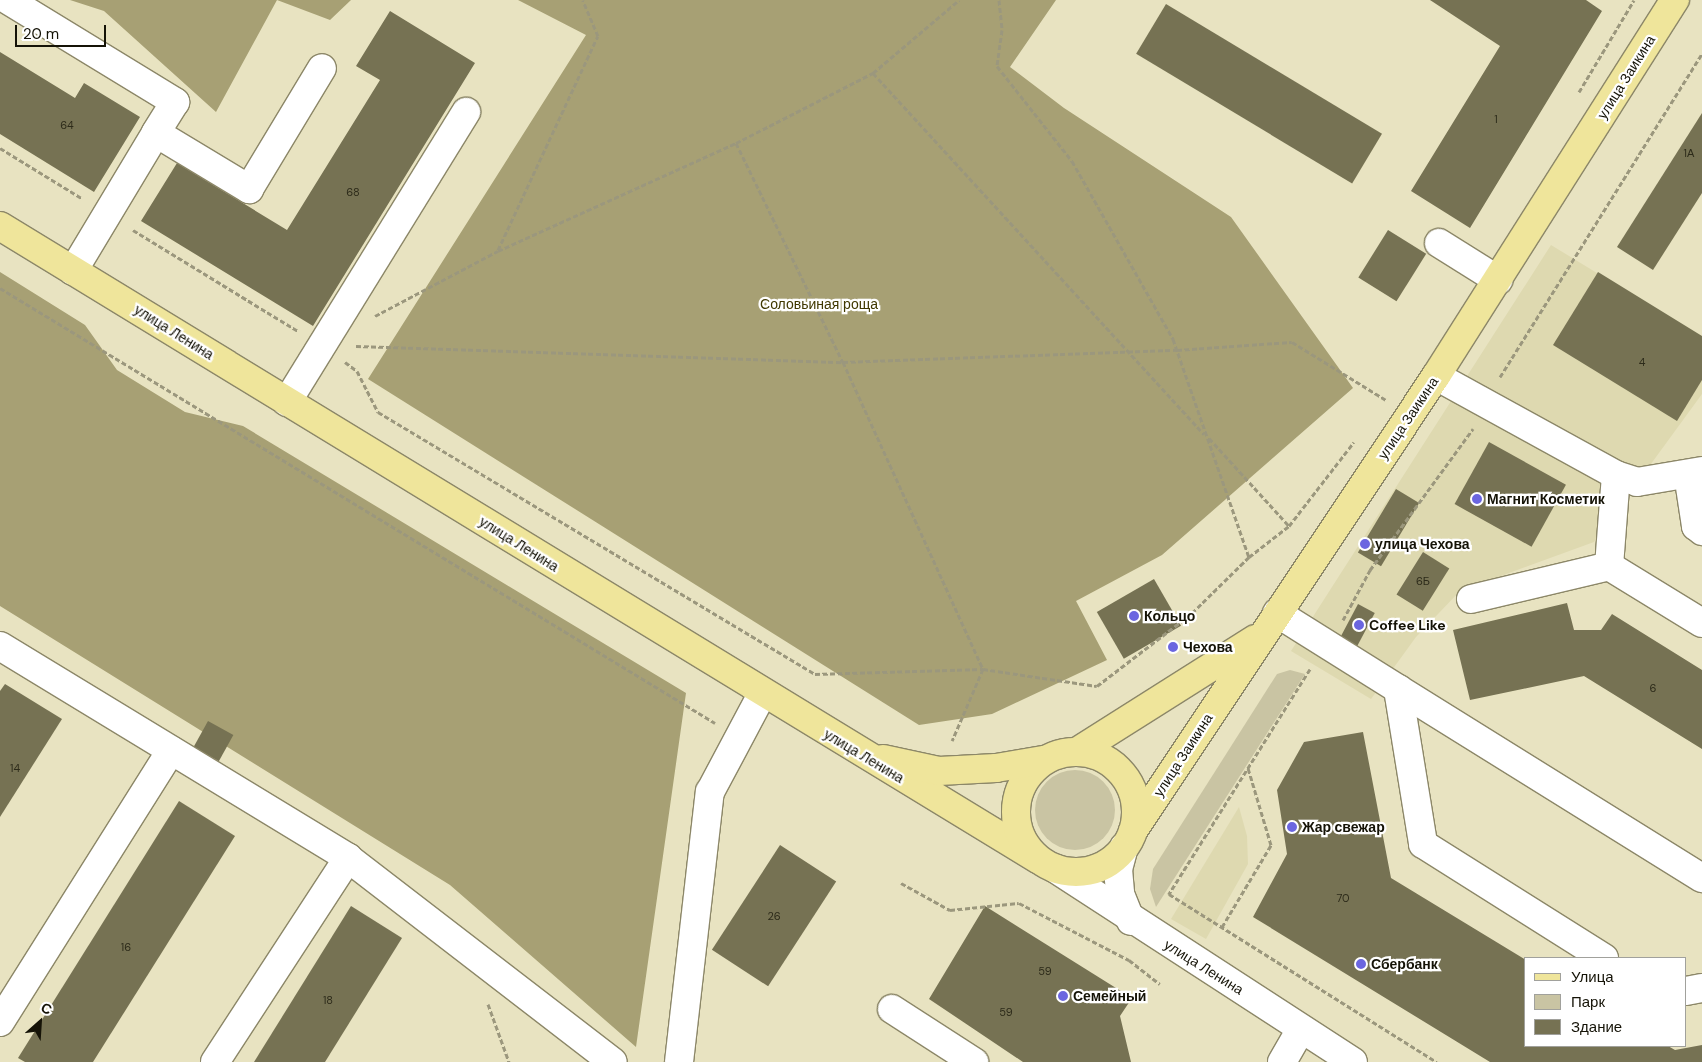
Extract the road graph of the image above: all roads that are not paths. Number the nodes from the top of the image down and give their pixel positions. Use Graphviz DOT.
graph roads {
  1 [pos="8,0"];
  2 [pos="1676,0"];
  3 [pos="322,68"];
  4 [pos="466,112"];
  5 [pos="156,133"];
  6 [pos="0,226"];
  7 [pos="1439,243"];
  8 [pos="73,271"];
  9 [pos="1498,280"];
  10 [pos="1436,376"];
  11 [pos="287,402"];
  12 [pos="1695,472"];
  13 [pos="1616,476"];
  14 [pos="1700,530"];
  15 [pos="1609,566"];
  16 [pos="1471,599"];
  17 [pos="1270,623"];
  18 [pos="1702,623"];
  19 [pos="0,646"];
  20 [pos="1398,689"];
  21 [pos="762,694"];
  22 [pos="171,750"];
  23 [pos="1078,751"];
  24 [pos="860,754"];
  25 [pos="1044,760"];
  26 [pos="1129,839"];
  27 [pos="348,858"];
  28 [pos="1048,864"];
  29 [pos="1702,878"];
  30 [pos="1131,921"];
  31 [pos="1602,957"];
  32 [pos="1702,988"];
  33 [pos="1687,991"];
  34 [pos="892,1009"];
  35 [pos="0,1022"];
  36 [pos="1301,1029"];
  37 [pos="215,1062"];
  38 [pos="613,1062"];
  39 [pos="679,1062"];
  40 [pos="974,1062"];
  41 [pos="1282,1062"];
  42 [pos="1353,1062"];
  1 -- 5 [label="street"];
  2 -- 9 [label="main road, улица Заикина"];
  3 -- 5 [label="street"];
  4 -- 11 [label="street"];
  5 -- 8 [label="street"];
  6 -- 8 [label="main road, улица Ленина"];
  7 -- 9 [label="street"];
  8 -- 11 [label="main road, улица Ленина"];
  9 -- 10 [label="main road, улица Заикина"];
  10 -- 13 [label="street"];
  10 -- 17 [label="main road, улица Заикина"];
  11 -- 21 [label="main road, улица Ленина"];
  12 -- 13 [label="street"];
  12 -- 14 [label="street"];
  13 -- 15 [label="street"];
  15 -- 16 [label="street"];
  15 -- 18 [label="street"];
  17 -- 20 [label="street"];
  17 -- 23 [label="main road"];
  17 -- 26 [label="main road, улица Заикина"];
  19 -- 22 [label="street"];
  20 -- 29 [label="street"];
  20 -- 31 [label="street"];
  21 -- 24 [label="main road, улица Ленина"];
  21 -- 39 [label="street"];
  22 -- 27 [label="street"];
  22 -- 35 [label="street"];
  23 -- 25 [label="main road"];
  23 -- 26 [label="main road"];
  24 -- 25 [label="main road"];
  24 -- 28 [label="main road, улица Ленина"];
  25 -- 28 [label="main road"];
  26 -- 28 [label="main road"];
  26 -- 30 [label="street, улица Заикина"];
  27 -- 37 [label="street"];
  27 -- 38 [label="street"];
  28 -- 30 [label="street, улица Ленина"];
  30 -- 36 [label="street, улица Ленина"];
  32 -- 33 [label="street"];
  34 -- 40 [label="street"];
  36 -- 41 [label="street"];
  36 -- 42 [label="street, улица Ленина"];
}
